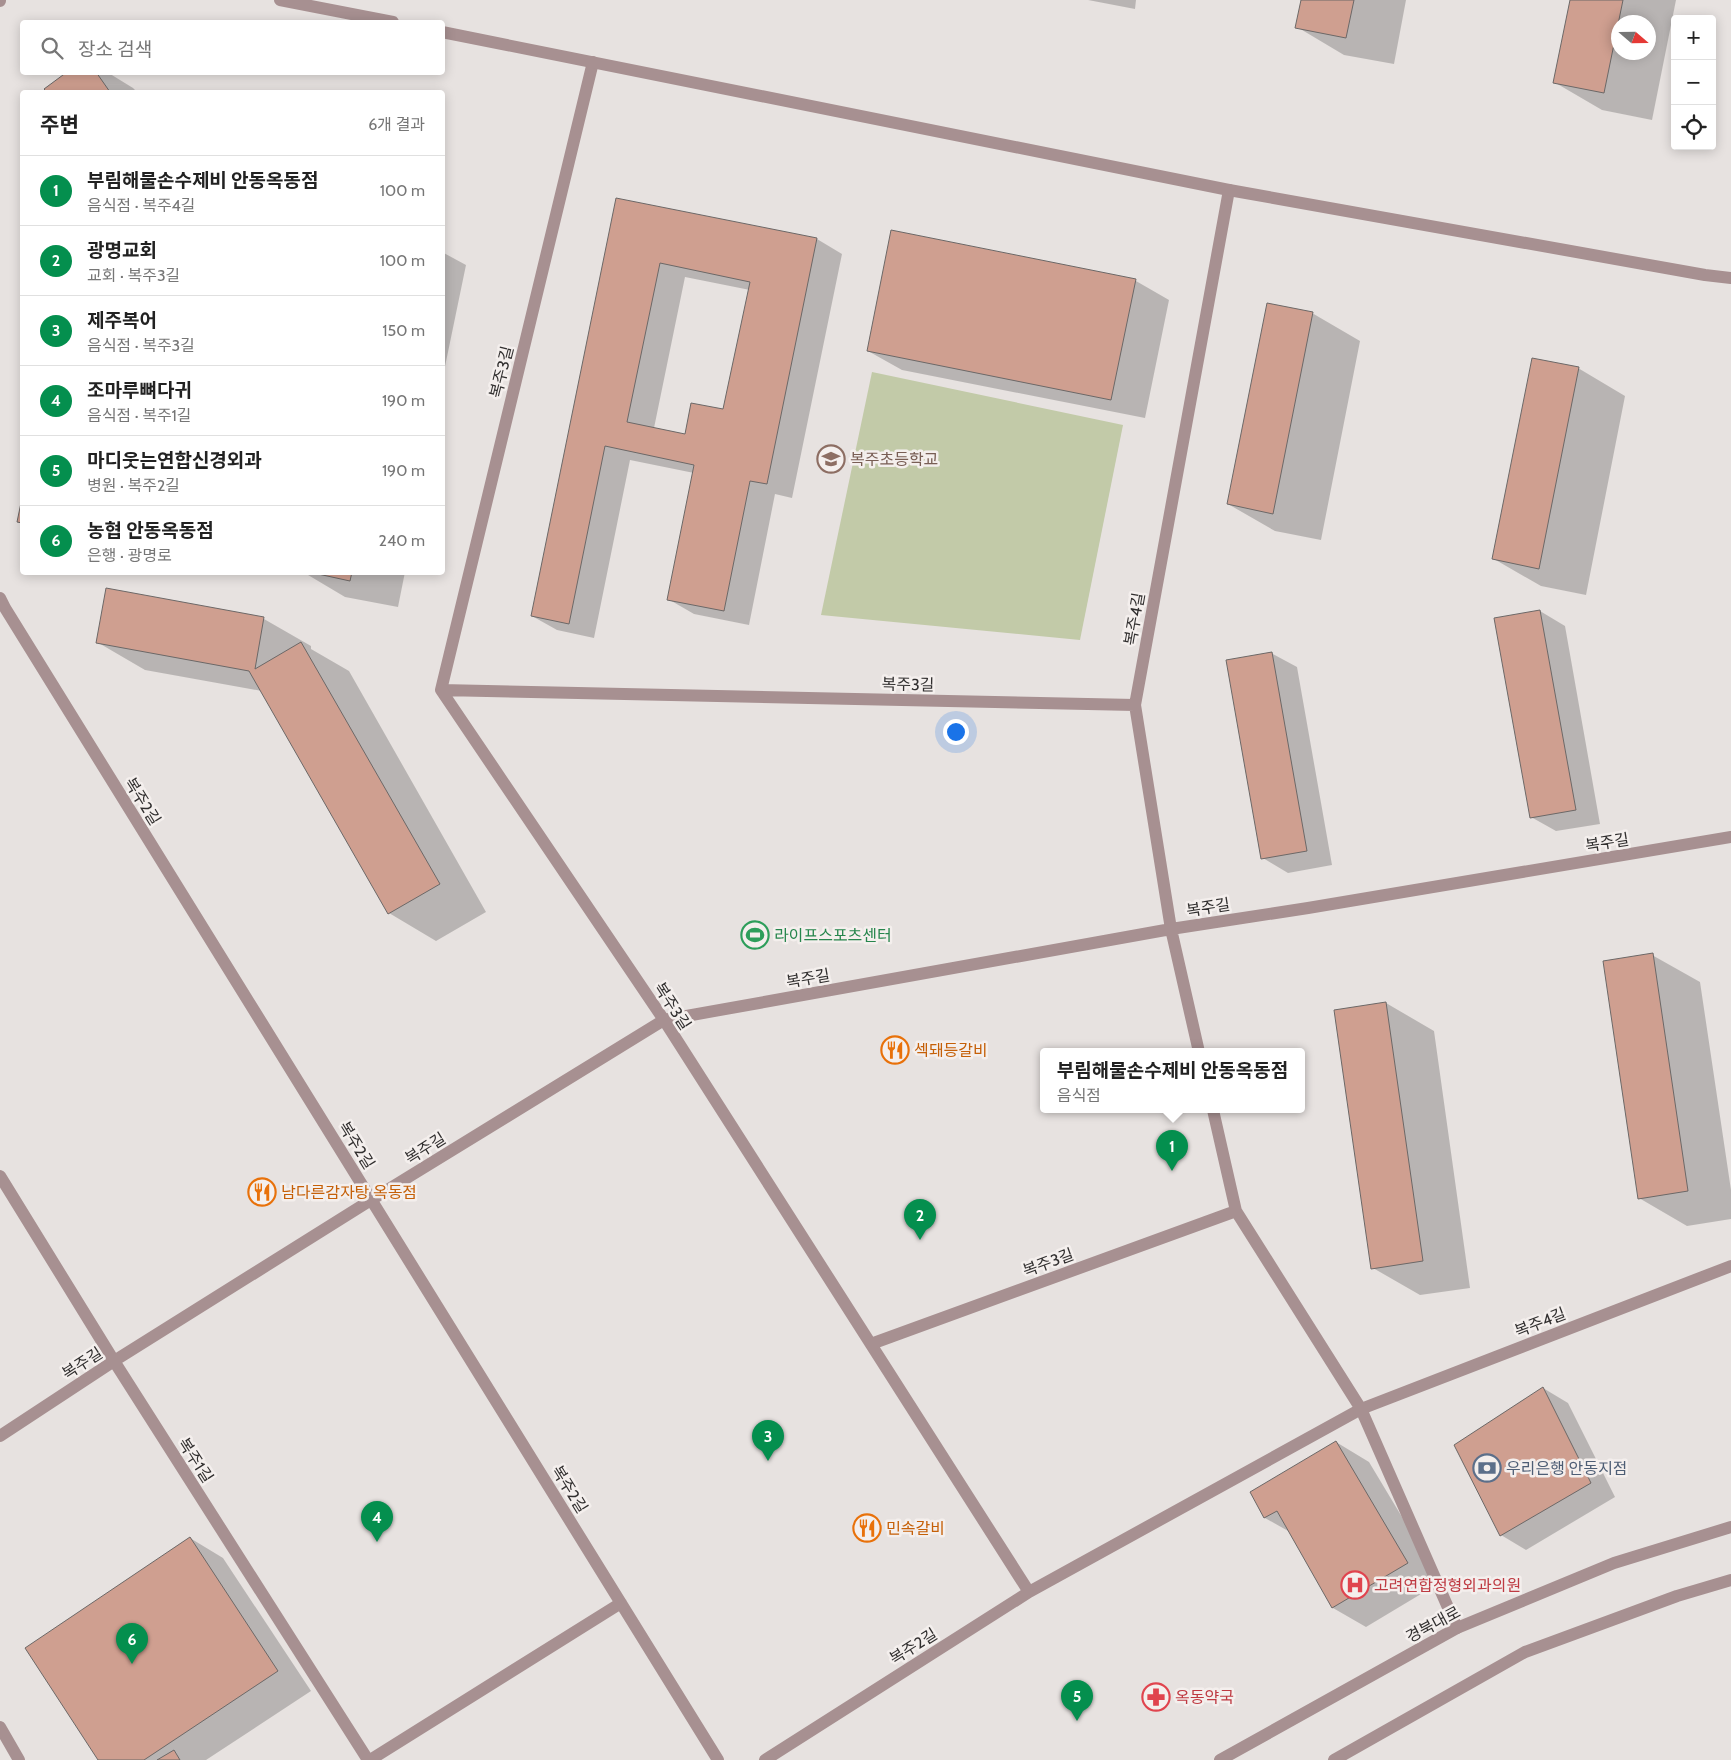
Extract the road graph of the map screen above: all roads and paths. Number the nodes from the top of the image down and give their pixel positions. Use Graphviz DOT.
graph roads {
  1 [pos="280,0"];
  2 [pos="383,20"];
  3 [pos="445,33"];
  4 [pos="593,62"];
  5 [pos="1229,190"];
  6 [pos="1731,278"];
  7 [pos="2,606"];
  8 [pos="441,690"];
  9 [pos="1135,705"];
  10 [pos="1731,837"];
  11 [pos="1171,929"];
  12 [pos="664,1020"];
  13 [pos="1198,1048"];
  14 [pos="1213,1113"];
  15 [pos="0,1176"];
  16 [pos="371,1200"];
  17 [pos="1236,1211"];
  18 [pos="1731,1266"];
  19 [pos="872,1344"];
  20 [pos="114,1361"];
  21 [pos="1361,1409"];
  22 [pos="0,1436"];
  23 [pos="1731,1527"];
  24 [pos="1731,1580"];
  25 [pos="1028,1592"];
  26 [pos="621,1603"];
  27 [pos="1457,1628"];
  28 [pos="0,1728"];
  29 [pos="19,1760"];
  30 [pos="369,1760"];
  31 [pos="718,1760"];
  32 [pos="764,1760"];
  33 [pos="1220,1760"];
  34 [pos="1334,1760"];
  1 -- 2 [label="street"];
  3 -- 4 [label="street"];
  4 -- 5 [label="street"];
  4 -- 8 [label="street, 복주3길"];
  5 -- 6 [label="street"];
  5 -- 9 [label="street, 복주4길"];
  7 -- 16 [label="street, 복주2길"];
  8 -- 9 [label="street, 복주3길"];
  8 -- 12 [label="street, 복주3길"];
  9 -- 11 [label="street, 복주4길"];
  10 -- 11 [label="street, 복주길"];
  11 -- 12 [label="street, 복주길"];
  11 -- 13 [label="street, 복주4길"];
  12 -- 16 [label="street, 복주길"];
  12 -- 19 [label="street, 복주3길"];
  14 -- 17 [label="street"];
  15 -- 20 [label="street, 복주1길"];
  16 -- 20 [label="street, 복주길"];
  16 -- 26 [label="street, 복주2길"];
  17 -- 19 [label="street, 복주3길"];
  17 -- 21 [label="street"];
  18 -- 21 [label="street, 복주4길"];
  19 -- 25 [label="street, 복주3길"];
  20 -- 22 [label="street, 복주길"];
  20 -- 30 [label="street, 복주1길"];
  21 -- 25 [label="street, 복주4길"];
  21 -- 27 [label="street"];
  23 -- 27 [label="street, 경북대로"];
  24 -- 34 [label="street"];
  25 -- 32 [label="street, 복주2길"];
  26 -- 30 [label="street"];
  26 -- 31 [label="street, 복주2길"];
  27 -- 33 [label="street, 경북대로"];
  28 -- 29 [label="street"];
}
